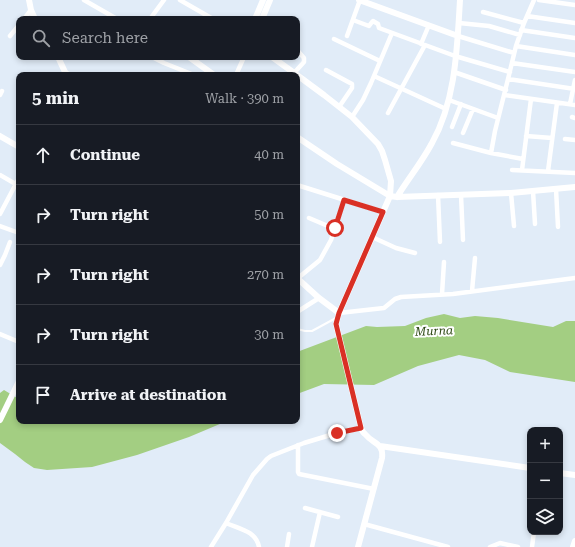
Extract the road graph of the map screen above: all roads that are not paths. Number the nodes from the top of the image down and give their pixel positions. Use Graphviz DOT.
graph roads {
  1 [pos="29,0"];
  2 [pos="84,0"];
  3 [pos="164,0"];
  4 [pos="180,0"];
  5 [pos="263,0"];
  6 [pos="270,0"];
  7 [pos="360,0"];
  8 [pos="460,0"];
  9 [pos="534,0"];
  10 [pos="539,0"];
  11 [pos="567,2"];
  12 [pos="575,5"];
  13 [pos="31,10"];
  14 [pos="484,12"];
  15 [pos="26,16"];
  16 [pos="34,16"];
  17 [pos="112,16"];
  18 [pos="152,16"];
  19 [pos="208,16"];
  20 [pos="256,16"];
  21 [pos="265,16"];
  22 [pos="527,16"];
  23 [pos="353,20"];
  24 [pos="459,23"];
  25 [pos="524,23"];
  26 [pos="575,23"];
  27 [pos="429,25"];
  28 [pos="16,29"];
  29 [pos="392,33"];
  30 [pos="521,33"];
  31 [pos="10,36"];
  32 [pos="347,36"];
  33 [pos="458,36"];
  34 [pos="575,38"];
  35 [pos="334,40"];
  36 [pos="423,44"];
  37 [pos="516,46"];
  38 [pos="300,53"];
  39 [pos="514,53"];
  40 [pos="575,55"];
  41 [pos="455,56"];
  42 [pos="59,60"];
  43 [pos="158,60"];
  44 [pos="193,60"];
  45 [pos="243,60"];
  46 [pos="276,60"];
  47 [pos="380,62"];
  48 [pos="512,63"];
  49 [pos="326,70"];
  50 [pos="65,72"];
  51 [pos="186,72"];
  52 [pos="208,72"];
  53 [pos="237,72"];
  54 [pos="292,72"];
  55 [pos="298,72"];
  56 [pos="454,72"];
  57 [pos="510,72"];
  58 [pos="575,72"];
  59 [pos="374,76"];
  60 [pos="300,78"];
  61 [pos="508,79"];
  62 [pos="575,80"];
  63 [pos="574,88"];
  64 [pos="402,89"];
  65 [pos="506,90"];
  66 [pos="504,95"];
  67 [pos="531,99"];
  68 [pos="449,100"];
  69 [pos="557,102"];
  70 [pos="461,104"];
  71 [pos="573,105"];
  72 [pos="340,107"];
  73 [pos="446,109"];
  74 [pos="473,109"];
  75 [pos="388,112"];
  76 [pos="352,117"];
  77 [pos="498,118"];
  78 [pos="452,127"];
  79 [pos="463,133"];
  80 [pos="0,136"];
  81 [pos="526,136"];
  82 [pos="552,138"];
  83 [pos="300,139"];
  84 [pos="565,139"];
  85 [pos="575,140"];
  86 [pos="453,143"];
  87 [pos="16,145"];
  88 [pos="491,153"];
  89 [pos="523,159"];
  90 [pos="512,170"];
  91 [pos="522,170"];
  92 [pos="548,171"];
  93 [pos="575,173"];
  94 [pos="0,175"];
  95 [pos="16,184"];
  96 [pos="300,185"];
  97 [pos="16,187"];
  98 [pos="575,187"];
  99 [pos="556,189"];
  100 [pos="533,191"];
  101 [pos="511,193"];
  102 [pos="461,195"];
  103 [pos="390,196"];
  104 [pos="438,196"];
  105 [pos="396,197"];
  106 [pos="344,200"];
  107 [pos="383,212"];
  108 [pos="0,214"];
  109 [pos="309,218"];
  110 [pos="535,224"];
  111 [pos="0,226"];
  112 [pos="514,226"];
  113 [pos="558,227"];
  114 [pos="335,228"];
  115 [pos="16,232"];
  116 [pos="372,237"];
  117 [pos="464,240"];
  118 [pos="10,242"];
  119 [pos="440,242"];
  120 [pos="415,253"];
  121 [pos="475,258"];
  122 [pos="444,262"];
  123 [pos="0,265"];
  124 [pos="300,276"];
  125 [pos="575,278"];
  126 [pos="300,281"];
  127 [pos="472,292"];
  128 [pos="442,294"];
  129 [pos="319,298"];
  130 [pos="300,310"];
  131 [pos="337,318"];
  132 [pos="300,330"];
  133 [pos="0,334"];
  134 [pos="16,341"];
  135 [pos="16,387"];
  136 [pos="0,420"];
  137 [pos="361,428"];
  138 [pos="298,445"];
  139 [pos="380,446"];
  140 [pos="527,468"];
  141 [pos="563,473"];
  142 [pos="575,475"];
  143 [pos="374,489"];
  144 [pos="306,508"];
  145 [pos="320,512"];
  146 [pos="338,517"];
  147 [pos="226,523"];
  148 [pos="364,524"];
  149 [pos="289,534"];
  150 [pos="534,535"];
  151 [pos="575,541"];
  152 [pos="211,547"];
  153 [pos="259,547"];
  154 [pos="286,547"];
  155 [pos="312,547"];
  156 [pos="358,547"];
  157 [pos="448,547"];
  158 [pos="490,547"];
  159 [pos="518,547"];
  160 [pos="532,547"];
  161 [pos="573,547"];
  1 -- 13 [label="street"];
  2 -- 17 [label="street"];
  3 -- 18 [label="street"];
  4 -- 19 [label="street"];
  5 -- 20 [label="street"];
  6 -- 21 [label="street"];
  7 -- 23 [label="street"];
  7 -- 27 [label="street"];
  8 -- 24 [label="street"];
  9 -- 22 [label="street"];
  10 -- 11 [label="street"];
  11 -- 12 [label="street"];
  13 -- 15 [label="street"];
  13 -- 16 [label="street"];
  14 -- 25 [label="street"];
  22 -- 25 [label="street"];
  22 -- 26 [label="street"];
  23 -- 29 [label="street"];
  23 -- 32 [label="street"];
  24 -- 30 [label="street"];
  24 -- 33 [label="street"];
  25 -- 30 [label="street"];
  27 -- 33 [label="street"];
  27 -- 36 [label="street"];
  28 -- 31 [label="street"];
  29 -- 36 [label="street"];
  29 -- 47 [label="street"];
  30 -- 34 [label="street"];
  30 -- 37 [label="street"];
  33 -- 39 [label="street"];
  33 -- 41 [label="street"];
  35 -- 47 [label="street"];
  36 -- 41 [label="street"];
  36 -- 64 [label="street"];
  37 -- 39 [label="street"];
  37 -- 40 [label="street"];
  38 -- 55 [label="street"];
  39 -- 48 [label="street"];
  41 -- 56 [label="street"];
  41 -- 57 [label="street"];
  42 -- 50 [label="street"];
  43 -- 51 [label="street"];
  44 -- 52 [label="street"];
  45 -- 53 [label="street"];
  46 -- 54 [label="street"];
  47 -- 59 [label="street"];
  48 -- 57 [label="street"];
  48 -- 58 [label="street"];
  49 -- 72 [label="street"];
  56 -- 65 [label="street"];
  56 -- 68 [label="street"];
  57 -- 61 [label="street"];
  59 -- 64 [label="street"];
  59 -- 76 [label="street"];
  60 -- 72 [label="street"];
  61 -- 63 [label="street"];
  61 -- 65 [label="street"];
  62 -- 63 [label="street"];
  63 -- 71 [label="street"];
  64 -- 73 [label="street"];
  64 -- 75 [label="street"];
  65 -- 66 [label="street"];
  66 -- 67 [label="street"];
  66 -- 77 [label="street"];
  67 -- 69 [label="street"];
  67 -- 81 [label="street"];
  68 -- 70 [label="street"];
  68 -- 73 [label="street"];
  69 -- 71 [label="street"];
  69 -- 82 [label="street"];
  70 -- 74 [label="street"];
  70 -- 78 [label="street"];
  72 -- 76 [label="street"];
  73 -- 105 [label="street"];
  74 -- 77 [label="street"];
  74 -- 79 [label="street"];
  76 -- 103 [label="street"];
  77 -- 88 [label="street"];
  80 -- 87 [label="street"];
  81 -- 82 [label="street"];
  81 -- 89 [label="street"];
  82 -- 92 [label="street"];
  83 -- 103 [label="street"];
  84 -- 85 [label="street"];
  86 -- 88 [label="street"];
  88 -- 89 [label="street"];
  89 -- 91 [label="street"];
  90 -- 91 [label="street"];
  91 -- 92 [label="street"];
  92 -- 93 [label="street"];
  94 -- 95 [label="street"];
  96 -- 106 [label="street"];
  97 -- 108 [label="street"];
  98 -- 99 [label="street"];
  99 -- 100 [label="street"];
  99 -- 113 [label="street"];
  100 -- 101 [label="street"];
  100 -- 110 [label="street"];
  101 -- 102 [label="street"];
  101 -- 112 [label="street"];
  102 -- 104 [label="street"];
  102 -- 117 [label="street"];
  103 -- 105 [label="street"];
  103 -- 107 [label="street"];
  104 -- 105 [label="street"];
  104 -- 119 [label="street"];
  106 -- 107 [label="street"];
  106 -- 114 [label="street"];
  107 -- 116 [label="street"];
  109 -- 114 [label="street"];
  111 -- 115 [label="street"];
  114 -- 124 [label="street"];
  116 -- 120 [label="street"];
  116 -- 131 [label="street"];
  118 -- 123 [label="street"];
  121 -- 127 [label="street"];
  122 -- 128 [label="street"];
  125 -- 127 [label="street"];
  126 -- 129 [label="street"];
  127 -- 128 [label="street"];
  128 -- 131 [label="street"];
  129 -- 130 [label="street"];
  129 -- 131 [label="street"];
  131 -- 132 [label="lane"];
  131 -- 137 [label="street"];
  133 -- 134 [label="street"];
  135 -- 136 [label="street"];
  137 -- 138 [label="street"];
  137 -- 139 [label="street"];
  138 -- 143 [label="street"];
  138 -- 147 [label="street"];
  139 -- 140 [label="street"];
  139 -- 143 [label="street"];
  141 -- 142 [label="street"];
  143 -- 148 [label="street"];
  144 -- 145 [label="street"];
  145 -- 146 [label="street"];
  145 -- 155 [label="street"];
  147 -- 152 [label="street"];
  147 -- 153 [label="street"];
  148 -- 156 [label="street"];
  148 -- 157 [label="street"];
  149 -- 154 [label="street"];
  150 -- 160 [label="street"];
  151 -- 161 [label="street"];
  158 -- 159 [label="street"];
}
